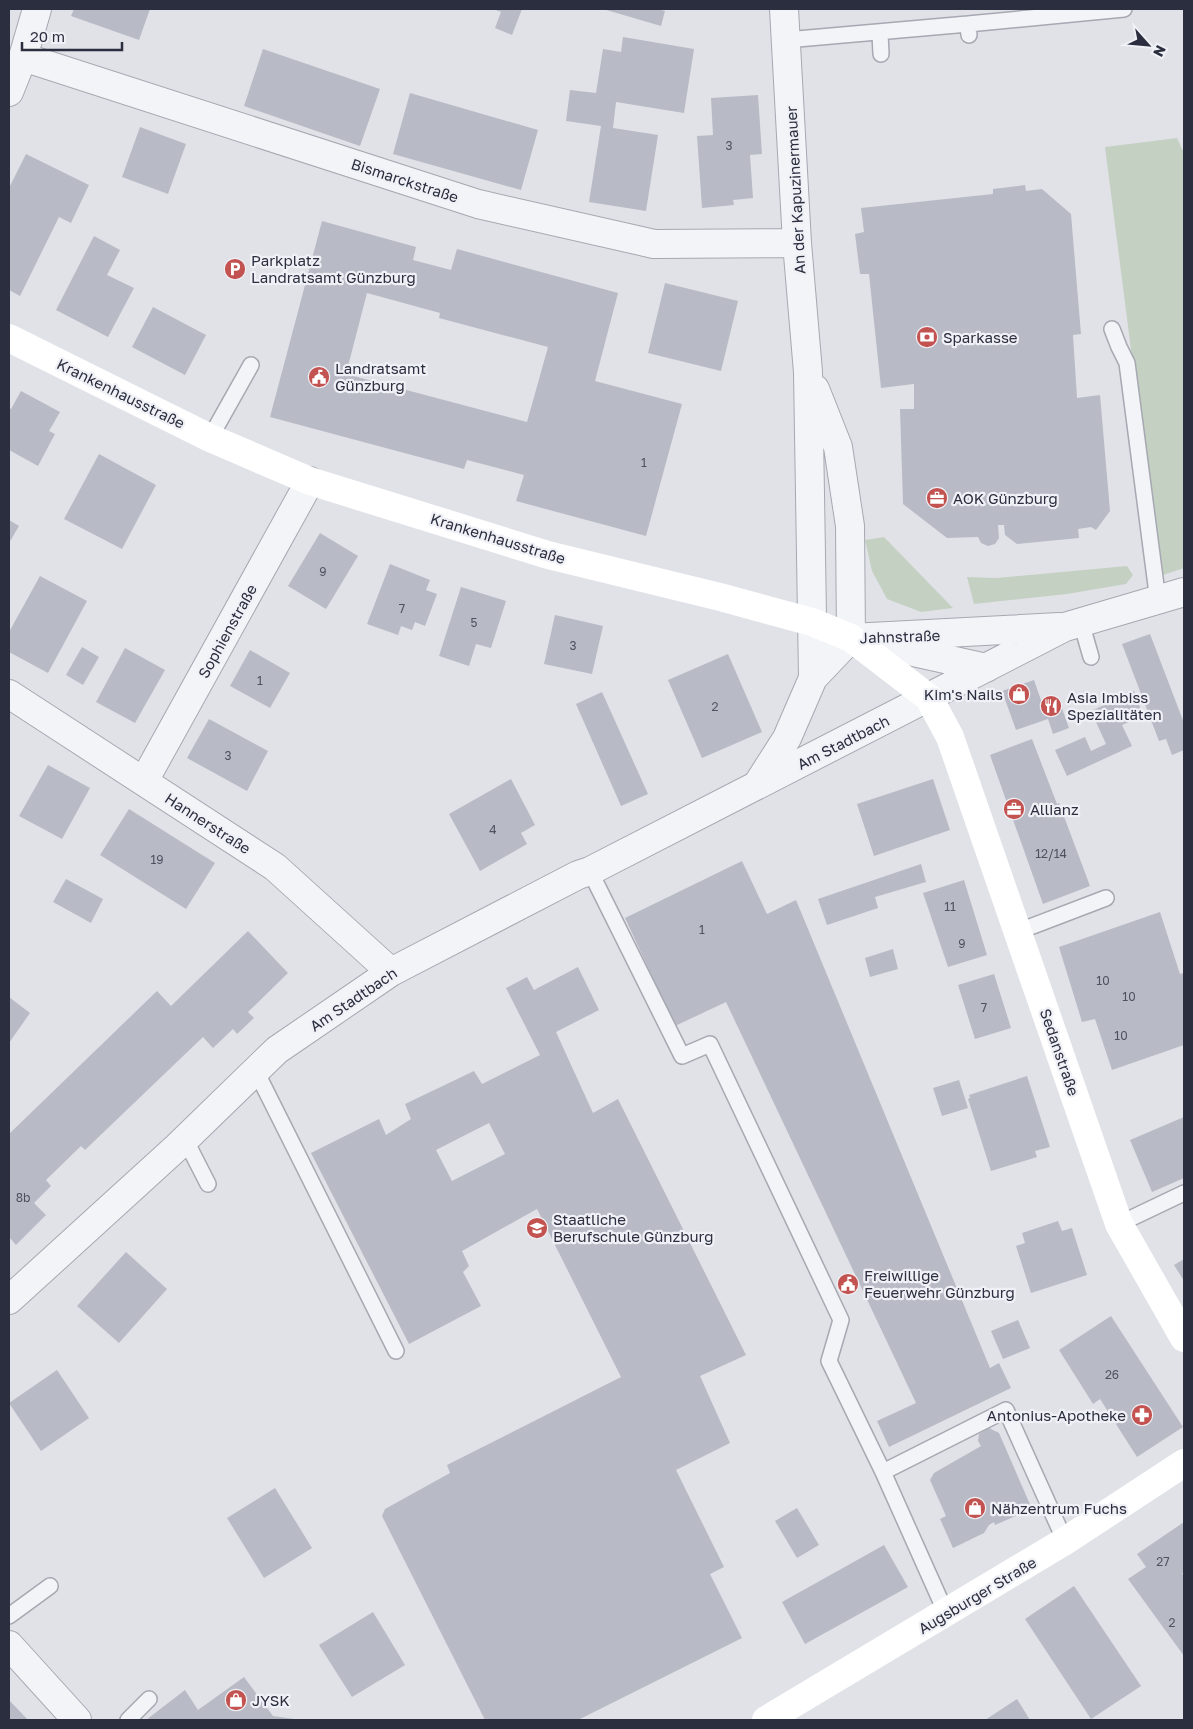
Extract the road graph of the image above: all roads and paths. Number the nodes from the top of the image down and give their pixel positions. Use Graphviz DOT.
graph roads {
  1 [pos="37,9"];
  2 [pos="784,9"];
  3 [pos="1124,9"];
  4 [pos="880,33"];
  5 [pos="786,40"];
  6 [pos="881,54"];
  7 [pos="23,57"];
  8 [pos="9,92"];
  9 [pos="797,243"];
  10 [pos="1112,329"];
  11 [pos="9,338"];
  12 [pos="250,365"];
  13 [pos="808,372"];
  14 [pos="210,438"];
  15 [pos="310,482"];
  16 [pos="1184,592"];
  17 [pos="1158,601"];
  18 [pos="812,622"];
  19 [pos="1073,625"];
  20 [pos="958,634"];
  21 [pos="851,638"];
  22 [pos="1091,657"];
  23 [pos="947,658"];
  24 [pos="986,668"];
  25 [pos="813,678"];
  26 [pos="9,694"];
  27 [pos="929,698"];
  28 [pos="956,757"];
  29 [pos="144,781"];
  30 [pos="757,785"];
  31 [pos="590,871"];
  32 [pos="1106,898"];
  33 [pos="1017,932"];
  34 [pos="391,972"];
  35 [pos="256,1071"];
  36 [pos="185,1139"];
  37 [pos="208,1184"];
  38 [pos="1184,1193"];
  39 [pos="1120,1224"];
  40 [pos="9,1300"];
  41 [pos="1184,1338"];
  42 [pos="396,1351"];
  43 [pos="1184,1463"];
  44 [pos="883,1472"];
  45 [pos="1065,1542"];
  46 [pos="50,1586"];
  47 [pos="946,1612"];
  48 [pos="9,1616"];
  49 [pos="9,1645"];
  50 [pos="149,1699"];
  51 [pos="77,1720"];
  52 [pos="128,1720"];
  53 [pos="766,1720"];
  1 -- 7 [label="street"];
  2 -- 5 [label="street, An der Kapuzinermauer"];
  3 -- 4 [label="lane"];
  4 -- 5 [label="lane"];
  4 -- 6 [label="lane"];
  5 -- 9 [label="street, An der Kapuzinermauer"];
  7 -- 8 [label="street"];
  7 -- 9 [label="street, Bismarckstraße"];
  9 -- 13 [label="street, An der Kapuzinermauer"];
  10 -- 17 [label="lane"];
  11 -- 14 [label="street, Krankenhausstraße"];
  12 -- 14 [label="lane"];
  13 -- 18 [label="street, An der Kapuzinermauer"];
  13 -- 21 [label="street, An der Kapuzinermauer"];
  14 -- 15 [label="street, Krankenhausstraße"];
  15 -- 18 [label="street, Krankenhausstraße"];
  15 -- 29 [label="street, Sophienstraße"];
  16 -- 17 [label="street, Jahnstraße"];
  17 -- 19 [label="street, Jahnstraße"];
  18 -- 21 [label="street, Krankenhausstraße"];
  18 -- 25 [label="street, Am Stadtbach"];
  19 -- 20 [label="street, Jahnstraße"];
  19 -- 22 [label="lane"];
  19 -- 24 [label="street, Jahnstraße"];
  20 -- 21 [label="street, Jahnstraße"];
  20 -- 23 [label="street, Jahnstraße"];
  21 -- 23 [label="street, Jahnstraße"];
  21 -- 25 [label="street, Am Stadtbach"];
  21 -- 27 [label="street, Krankenhausstraße"];
  23 -- 24 [label="street, Jahnstraße"];
  23 -- 27 [label="street, Jahnstraße"];
  24 -- 27 [label="street, Jahnstraße"];
  25 -- 30 [label="street, Am Stadtbach"];
  26 -- 29 [label="street, Hannerstraße"];
  27 -- 28 [label="street, Krankenhausstraße"];
  27 -- 30 [label="street, Am Stadtbach"];
  28 -- 33 [label="street, Sedanstraße"];
  29 -- 34 [label="street, Hannerstraße"];
  30 -- 31 [label="street, Am Stadtbach"];
  31 -- 34 [label="street, Am Stadtbach"];
  31 -- 44 [label="lane"];
  32 -- 33 [label="lane"];
  33 -- 39 [label="street, Sedanstraße"];
  34 -- 35 [label="street, Am Stadtbach"];
  35 -- 36 [label="street, Am Stadtbach"];
  35 -- 42 [label="lane"];
  36 -- 37 [label="lane"];
  36 -- 40 [label="street, Am Stadtbach"];
  38 -- 39 [label="lane"];
  39 -- 41 [label="street, Sedanstraße"];
  43 -- 45 [label="street, Augsburger Straße"];
  44 -- 45 [label="lane"];
  44 -- 47 [label="lane"];
  45 -- 47 [label="street, Augsburger Straße"];
  46 -- 48 [label="lane"];
  47 -- 53 [label="street, Augsburger Straße"];
  49 -- 51 [label="street"];
  50 -- 52 [label="lane"];
}
